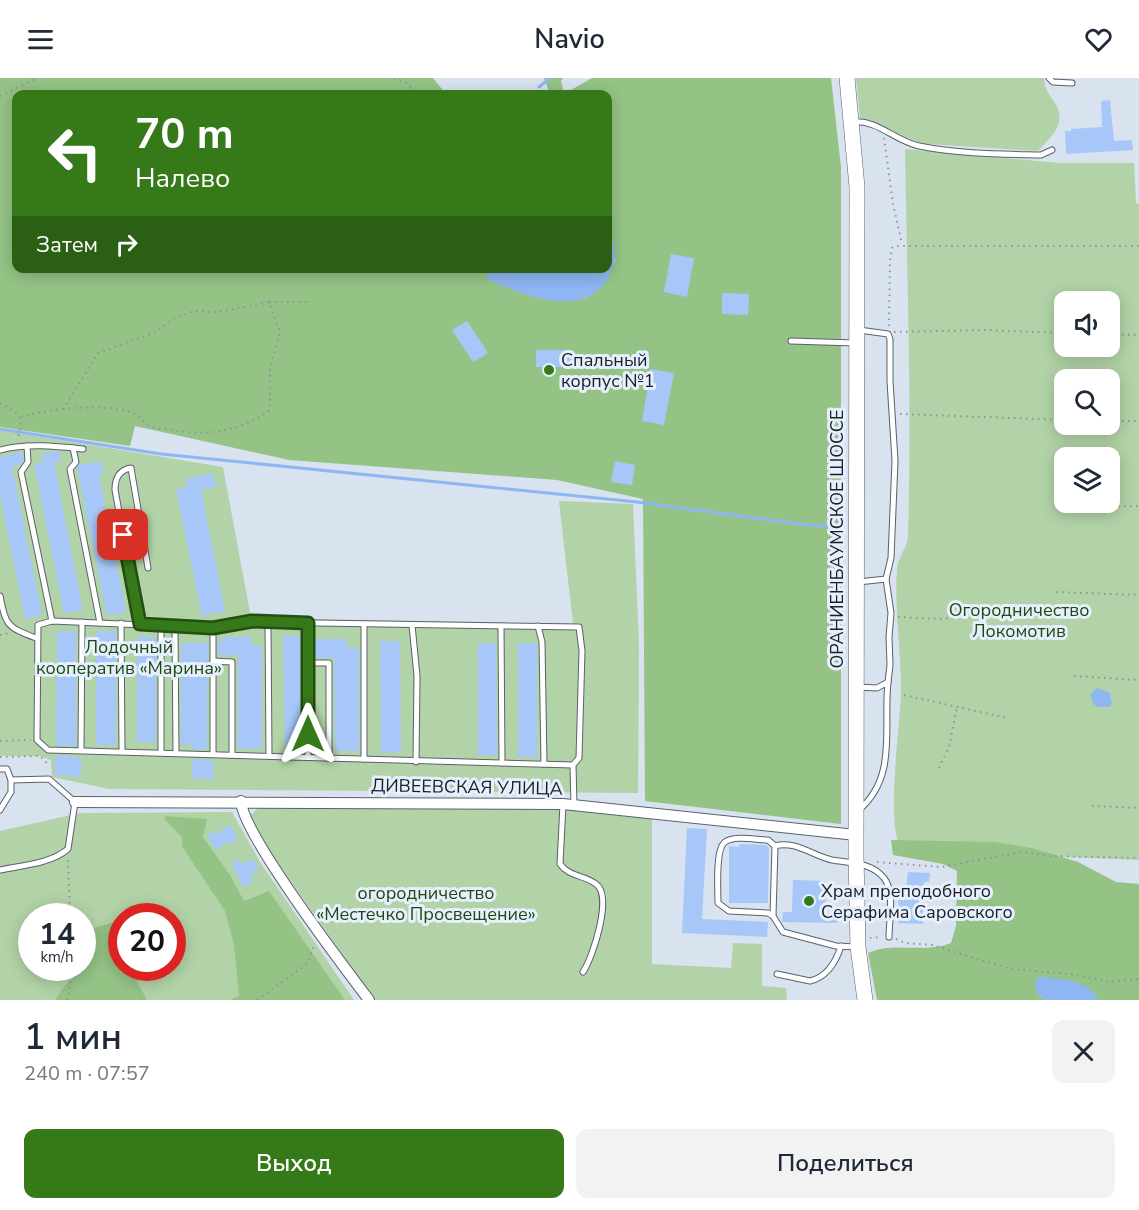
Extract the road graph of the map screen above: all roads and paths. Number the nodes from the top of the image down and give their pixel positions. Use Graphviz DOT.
graph roads {
  1 [pos="37,78"];
  2 [pos="394,78"];
  3 [pos="847,78"];
  4 [pos="1049,78"];
  5 [pos="1072,83"];
  6 [pos="14,90"];
  7 [pos="413,90"];
  8 [pos="852,122"];
  9 [pos="884,131"];
  10 [pos="1052,150"];
  11 [pos="902,244"];
  12 [pos="1139,246"];
  13 [pos="269,302"];
  14 [pos="308,302"];
  15 [pos="1054,333"];
  16 [pos="888,334"];
  17 [pos="1120,334"];
  18 [pos="1139,335"];
  19 [pos="857,336"];
  20 [pos="791,341"];
  21 [pos="0,403"];
  22 [pos="62,411"];
  23 [pos="893,414"];
  24 [pos="21,417"];
  25 [pos="1054,420"];
  26 [pos="1120,421"];
  27 [pos="1139,421"];
  28 [pos="18,436"];
  29 [pos="27,446"];
  30 [pos="73,448"];
  31 [pos="83,449"];
  32 [pos="0,450"];
  33 [pos="1120,506"];
  34 [pos="1139,506"];
  35 [pos="148,568"];
  36 [pos="886,579"];
  37 [pos="856,582"];
  38 [pos="1056,592"];
  39 [pos="1139,595"];
  40 [pos="0,596"];
  41 [pos="891,613"];
  42 [pos="1017,613"];
  43 [pos="52,621"];
  44 [pos="82,622"];
  45 [pos="100,623"];
  46 [pos="121,623"];
  47 [pos="268,623"];
  48 [pos="308,623"];
  49 [pos="140,624"];
  50 [pos="364,624"];
  51 [pos="412,625"];
  52 [pos="161,626"];
  53 [pos="175,626"];
  54 [pos="501,626"];
  55 [pos="538,626"];
  56 [pos="213,628"];
  57 [pos="10,632"];
  58 [pos="0,635"];
  59 [pos="36,638"];
  60 [pos="213,661"];
  61 [pos="308,663"];
  62 [pos="1074,676"];
  63 [pos="1139,680"];
  64 [pos="888,682"];
  65 [pos="856,687"];
  66 [pos="904,695"];
  67 [pos="957,707"];
  68 [pos="1007,718"];
  69 [pos="36,740"];
  70 [pos="0,741"];
  71 [pos="81,750"];
  72 [pos="122,751"];
  73 [pos="161,752"];
  74 [pos="176,753"];
  75 [pos="213,754"];
  76 [pos="232,755"];
  77 [pos="269,756"];
  78 [pos="0,757"];
  79 [pos="49,758"];
  80 [pos="308,758"];
  81 [pos="329,758"];
  82 [pos="364,759"];
  83 [pos="416,762"];
  84 [pos="502,763"];
  85 [pos="544,764"];
  86 [pos="573,765"];
  87 [pos="939,768"];
  88 [pos="0,769"];
  89 [pos="12,780"];
  90 [pos="241,801"];
  91 [pos="75,802"];
  92 [pos="569,804"];
  93 [pos="1092,806"];
  94 [pos="1139,808"];
  95 [pos="0,810"];
  96 [pos="856,814"];
  97 [pos="856,835"];
  98 [pos="774,846"];
  99 [pos="68,852"];
  100 [pos="1139,858"];
  101 [pos="876,861"];
  102 [pos="856,862"];
  103 [pos="0,870"];
  104 [pos="70,903"];
  105 [pos="773,916"];
  106 [pos="319,932"];
  107 [pos="888,937"];
  108 [pos="905,943"];
  109 [pos="841,946"];
  110 [pos="858,947"];
  111 [pos="583,972"];
  112 [pos="777,974"];
  113 [pos="1139,979"];
  114 [pos="70,981"];
  115 [pos="67,1000"];
  116 [pos="257,1000"];
  117 [pos="369,1000"];
  118 [pos="865,1000"];
  1 -- 6 [label="path"];
  2 -- 7 [label="path"];
  3 -- 8 [label="main road, ОРАНИЕНБАУМСКОЕ ШОССЕ"];
  4 -- 5 [label="lane"];
  8 -- 9 [label="lane"];
  8 -- 19 [label="main road, ОРАНИЕНБАУМСКОЕ ШОССЕ"];
  9 -- 10 [label="lane"];
  9 -- 11 [label="path"];
  11 -- 12 [label="path"];
  11 -- 16 [label="path"];
  13 -- 14 [label="path"];
  13 -- 22 [label="path"];
  13 -- 22 [label="path"];
  15 -- 16 [label="path"];
  16 -- 19 [label="lane"];
  16 -- 23 [label="lane"];
  17 -- 18 [label="path"];
  19 -- 20 [label="lane"];
  19 -- 37 [label="main road, ОРАНИЕНБАУМСКОЕ ШОССЕ"];
  21 -- 24 [label="path"];
  22 -- 24 [label="path"];
  23 -- 25 [label="path"];
  23 -- 36 [label="lane"];
  24 -- 28 [label="path"];
  26 -- 27 [label="path"];
  29 -- 30 [label="lane"];
  29 -- 32 [label="lane"];
  29 -- 43 [label="lane"];
  30 -- 31 [label="lane"];
  30 -- 45 [label="lane"];
  33 -- 34 [label="path"];
  35 -- 49 [label="lane"];
  36 -- 37 [label="lane"];
  36 -- 41 [label="lane"];
  37 -- 65 [label="main road, ОРАНИЕНБАУМСКОЕ ШОССЕ"];
  38 -- 39 [label="path"];
  40 -- 59 [label="lane"];
  41 -- 42 [label="path"];
  41 -- 64 [label="lane"];
  43 -- 44 [label="lane"];
  43 -- 59 [label="lane"];
  44 -- 45 [label="lane"];
  44 -- 71 [label="lane"];
  45 -- 46 [label="lane"];
  46 -- 49 [label="lane"];
  46 -- 72 [label="lane"];
  47 -- 48 [label="lane"];
  47 -- 56 [label="lane"];
  47 -- 77 [label="lane"];
  48 -- 50 [label="lane"];
  48 -- 61 [label="lane"];
  49 -- 52 [label="lane"];
  50 -- 51 [label="lane"];
  50 -- 82 [label="lane"];
  51 -- 54 [label="lane"];
  51 -- 83 [label="lane"];
  52 -- 53 [label="lane"];
  52 -- 73 [label="lane"];
  53 -- 56 [label="lane"];
  53 -- 74 [label="lane"];
  54 -- 55 [label="lane"];
  54 -- 84 [label="lane"];
  55 -- 85 [label="lane"];
  55 -- 86 [label="lane"];
  56 -- 60 [label="lane"];
  57 -- 58 [label="path"];
  59 -- 69 [label="lane"];
  60 -- 75 [label="lane"];
  60 -- 76 [label="lane"];
  61 -- 80 [label="lane"];
  61 -- 81 [label="lane"];
  62 -- 63 [label="path"];
  64 -- 65 [label="lane"];
  64 -- 96 [label="lane"];
  65 -- 96 [label="main road, ОРАНИЕНБАУМСКОЕ ШОССЕ"];
  66 -- 67 [label="path"];
  67 -- 68 [label="path"];
  67 -- 87 [label="path"];
  69 -- 70 [label="path"];
  69 -- 71 [label="lane"];
  71 -- 72 [label="lane"];
  72 -- 73 [label="lane"];
  73 -- 74 [label="lane"];
  74 -- 75 [label="lane"];
  75 -- 76 [label="lane"];
  76 -- 77 [label="lane"];
  77 -- 80 [label="lane"];
  78 -- 79 [label="path"];
  80 -- 81 [label="lane"];
  81 -- 82 [label="lane"];
  82 -- 83 [label="lane"];
  83 -- 84 [label="lane"];
  84 -- 85 [label="lane"];
  85 -- 86 [label="lane"];
  86 -- 92 [label="lane"];
  88 -- 89 [label="lane"];
  89 -- 91 [label="lane"];
  89 -- 95 [label="lane"];
  90 -- 91 [label="street, ДИВЕЕВСКАЯ УЛИЦА"];
  90 -- 92 [label="street, ДИВЕЕВСКАЯ УЛИЦА"];
  90 -- 106 [label="street"];
  91 -- 103 [label="lane"];
  92 -- 97 [label="street, ДИВЕЕВСКАЯ УЛИЦА"];
  92 -- 111 [label="lane"];
  93 -- 94 [label="path"];
  96 -- 97 [label="main road, ОРАНИЕНБАУМСКОЕ ШОССЕ"];
  97 -- 102 [label="main road, ОРАНИЕНБАУМСКОЕ ШОССЕ"];
  98 -- 102 [label="lane"];
  98 -- 105 [label="lane"];
  98 -- 105 [label="lane"];
  99 -- 104 [label="path"];
  100 -- 101 [label="path"];
  102 -- 107 [label="lane"];
  102 -- 110 [label="main road, ОРАНИЕНБАУМСКОЕ ШОССЕ"];
  105 -- 109 [label="lane"];
  106 -- 116 [label="path"];
  106 -- 117 [label="street"];
  108 -- 113 [label="path"];
  109 -- 110 [label="lane"];
  109 -- 112 [label="lane"];
  110 -- 118 [label="main road, ОРАНИЕНБАУМСКОЕ ШОССЕ"];
  114 -- 115 [label="path"];
}
